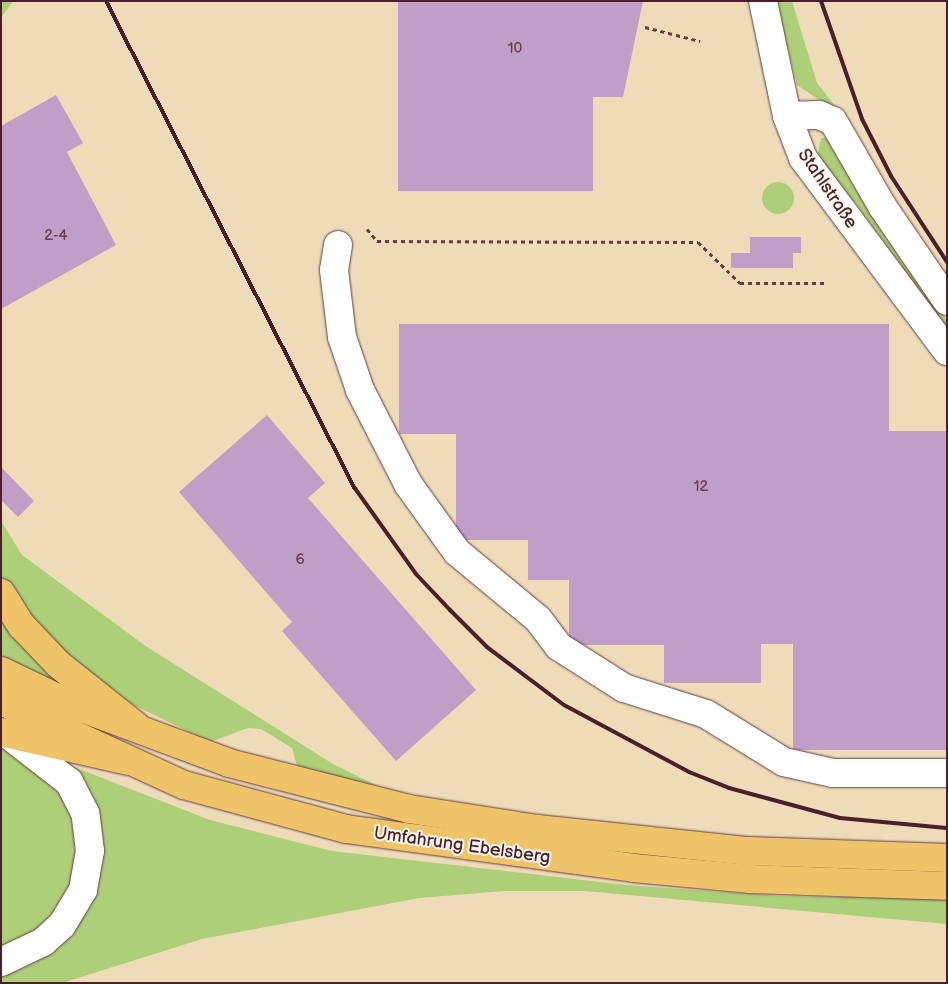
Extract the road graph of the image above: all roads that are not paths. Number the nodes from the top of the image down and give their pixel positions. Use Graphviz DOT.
graph roads {
  1 [pos="763,1"];
  2 [pos="787,116"];
  3 [pos="338,245"];
  4 [pos="947,301"];
  5 [pos="947,351"];
  6 [pos="1,593"];
  7 [pos="1,671"];
  8 [pos="1,701"];
  9 [pos="136,726"];
  10 [pos="6,734"];
  11 [pos="129,761"];
  12 [pos="947,773"];
  13 [pos="947,858"];
  14 [pos="947,886"];
  15 [pos="1,962"];
  1 -- 2 [label="street, Stahlstraße"];
  2 -- 4 [label="street"];
  2 -- 5 [label="street, Stahlstraße"];
  3 -- 12 [label="street"];
  6 -- 9 [label="main road"];
  7 -- 9 [label="main road, Umfahrung Ebelsberg"];
  8 -- 11 [label="main road, Umfahrung Ebelsberg"];
  9 -- 13 [label="main road, Umfahrung Ebelsberg"];
  10 -- 11 [label="main road"];
  10 -- 15 [label="street"];
  11 -- 14 [label="main road, Umfahrung Ebelsberg"];
}
